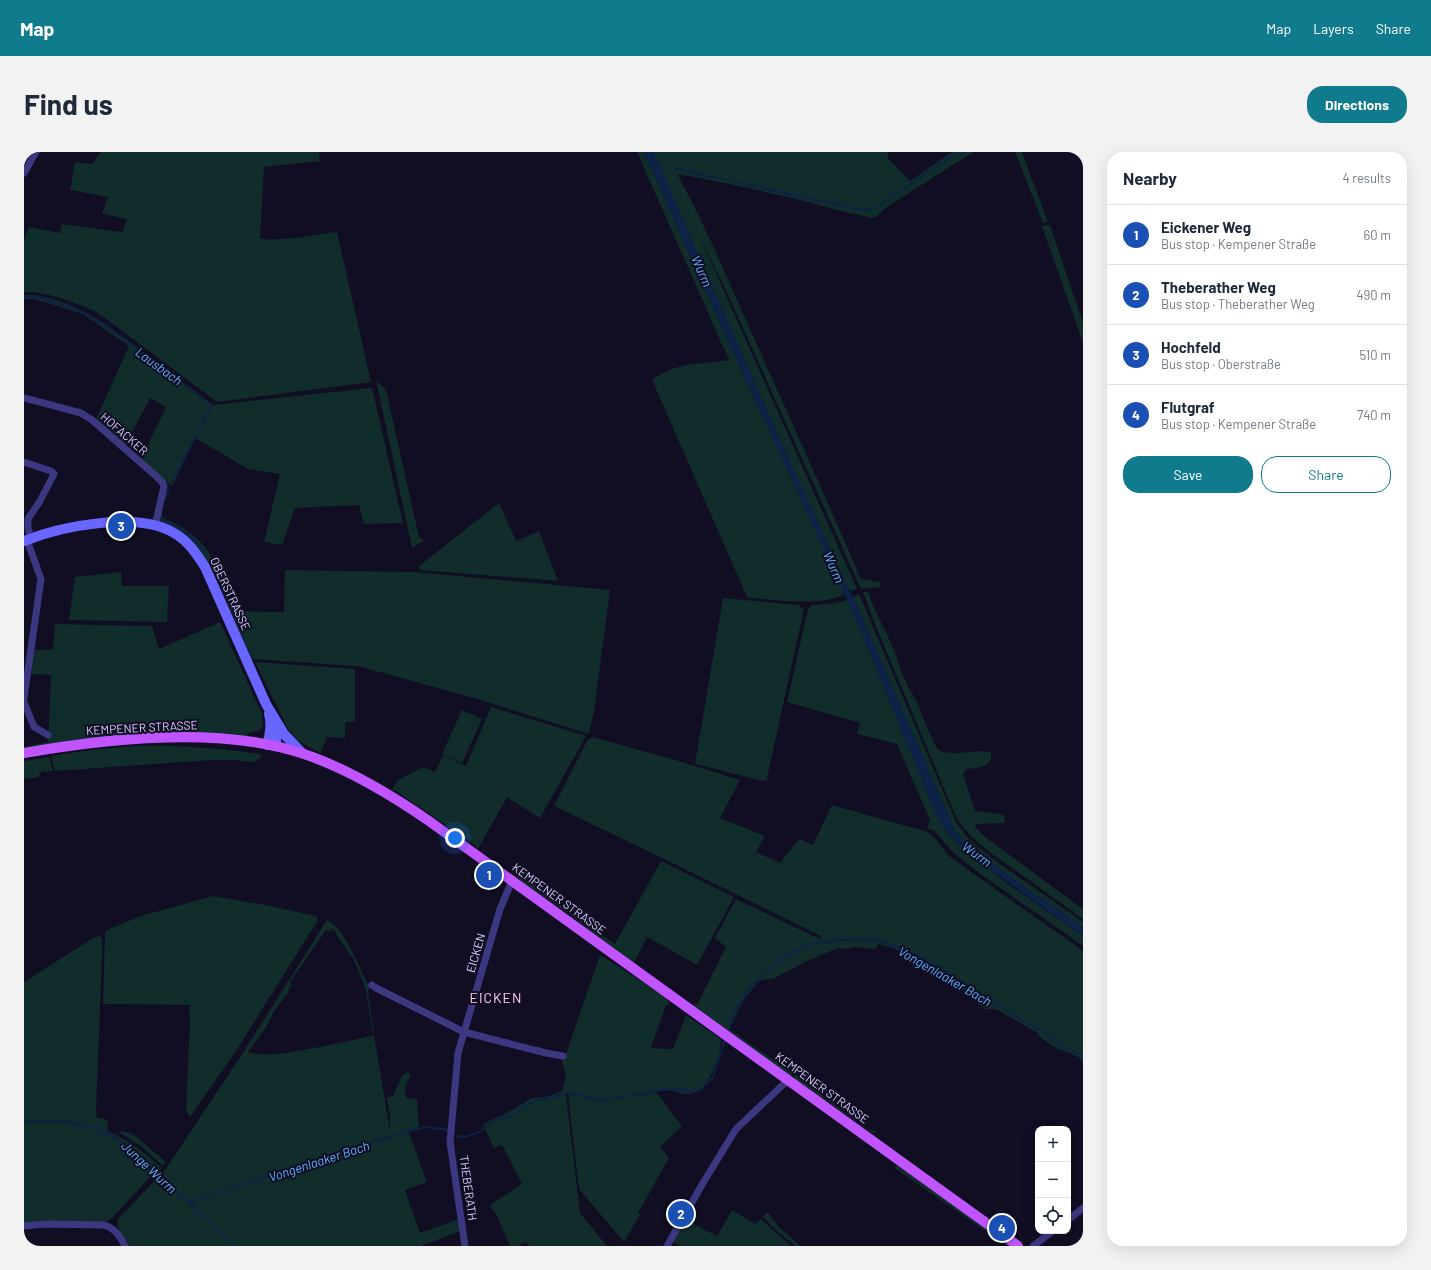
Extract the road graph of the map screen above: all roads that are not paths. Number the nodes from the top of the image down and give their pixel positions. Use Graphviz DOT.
graph roads {
  1 [pos="36,152"];
  2 [pos="24,173"];
  3 [pos="24,398"];
  4 [pos="24,462"];
  5 [pos="155,526"];
  6 [pos="27,540"];
  7 [pos="24,698"];
  8 [pos="24,702"];
  9 [pos="266,704"];
  10 [pos="276,722"];
  11 [pos="48,735"];
  12 [pos="271,745"];
  13 [pos="24,753"];
  14 [pos="302,753"];
  15 [pos="512,881"];
  16 [pos="372,985"];
  17 [pos="464,1032"];
  18 [pos="563,1056"];
  19 [pos="788,1080"];
  20 [pos="451,1133"];
  21 [pos="1083,1208"];
  22 [pos="1071,1218"];
  23 [pos="24,1226"];
  24 [pos="1049,1234"];
  25 [pos="125,1246"];
  26 [pos="465,1246"];
  27 [pos="667,1246"];
  28 [pos="1018,1246"];
  29 [pos="1033,1246"];
  1 -- 2 [label="street"];
  3 -- 5 [label="street, HOFACKER"];
  4 -- 6 [label="street"];
  5 -- 6 [label="street, OBERSTRASSE"];
  5 -- 9 [label="street, OBERSTRASSE"];
  6 -- 7 [label="street"];
  8 -- 11 [label="street"];
  9 -- 10 [label="street"];
  9 -- 12 [label="street"];
  10 -- 12 [label="street"];
  10 -- 14 [label="street"];
  12 -- 13 [label="main road, KEMPENER STRASSE"];
  12 -- 14 [label="main road, KEMPENER STRASSE"];
  14 -- 15 [label="main road, KEMPENER STRASSE"];
  15 -- 17 [label="street, EICKEN"];
  15 -- 19 [label="main road, KEMPENER STRASSE"];
  16 -- 17 [label="street"];
  17 -- 18 [label="street"];
  17 -- 20 [label="street, EICKEN"];
  19 -- 27 [label="street"];
  19 -- 28 [label="main road, KEMPENER STRASSE"];
  20 -- 26 [label="street, THEBERATH"];
  21 -- 22 [label="street"];
  23 -- 25 [label="street"];
  24 -- 29 [label="street"];
}
